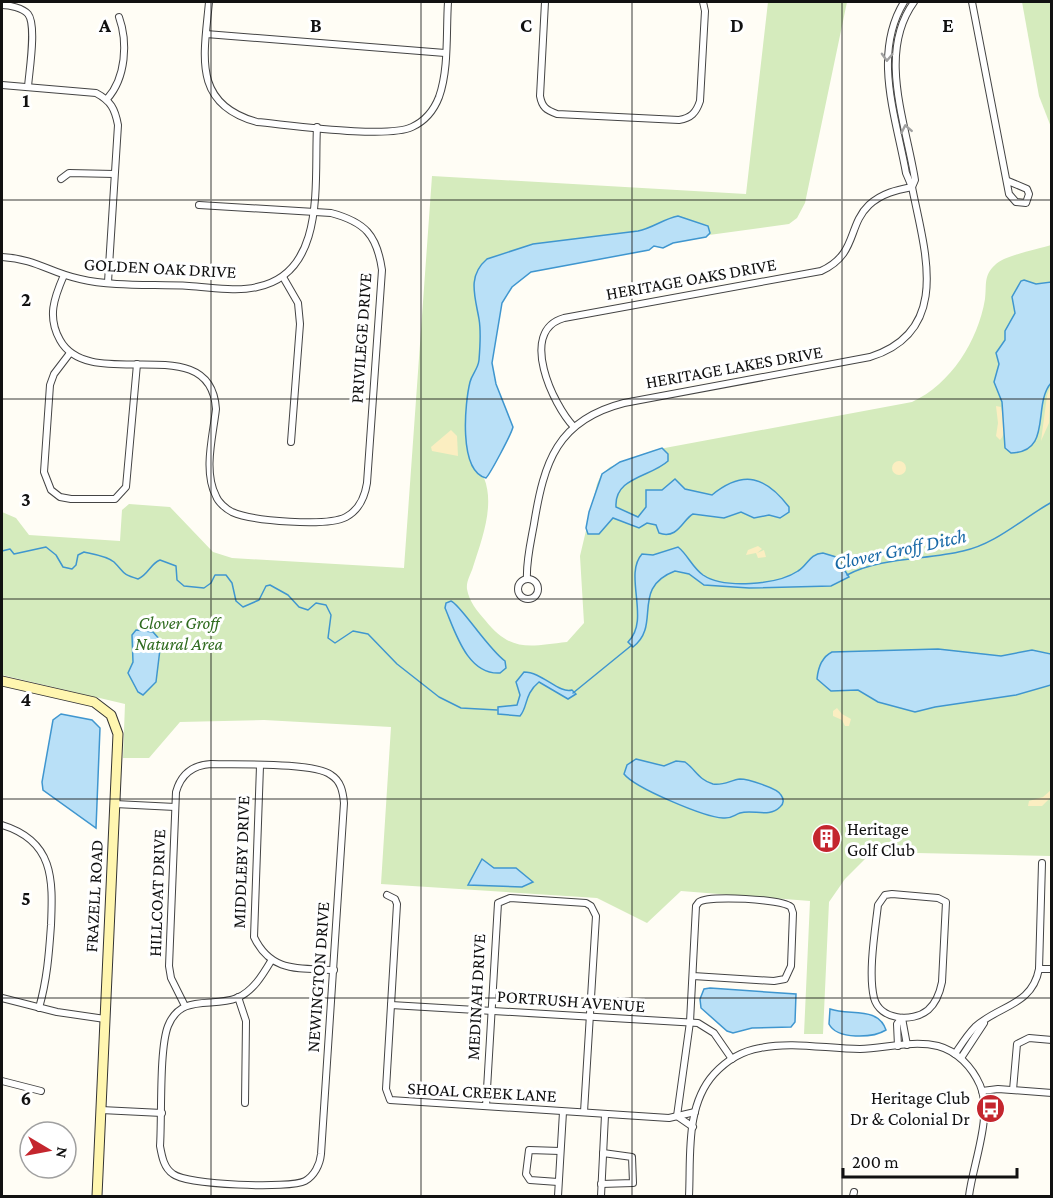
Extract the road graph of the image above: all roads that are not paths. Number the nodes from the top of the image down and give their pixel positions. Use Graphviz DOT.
graph roads {
  1 [pos="209,2"];
  2 [pos="448,2"];
  3 [pos="545,2"];
  4 [pos="703,2"];
  5 [pos="904,2"];
  6 [pos="914,2"];
  7 [pos="972,2"];
  8 [pos="2,5"];
  9 [pos="119,17"];
  10 [pos="206,34"];
  11 [pos="444,53"];
  12 [pos="2,85"];
  13 [pos="28,87"];
  14 [pos="107,99"];
  15 [pos="317,127"];
  16 [pos="114,174"];
  17 [pos="61,179"];
  18 [pos="1008,181"];
  19 [pos="912,187"];
  20 [pos="199,205"];
  21 [pos="312,212"];
  22 [pos="2,257"];
  23 [pos="64,275"];
  24 [pos="283,277"];
  25 [pos="108,282"];
  26 [pos="70,353"];
  27 [pos="137,364"];
  28 [pos="574,427"];
  29 [pos="291,442"];
  30 [pos="527,579"];
  31 [pos="2,681"];
  32 [pos="260,766"];
  33 [pos="115,804"];
  34 [pos="176,807"];
  35 [pos="2,825"];
  36 [pos="1042,863"];
  37 [pos="387,895"];
  38 [pos="1043,902"];
  39 [pos="1052,903"];
  40 [pos="271,961"];
  41 [pos="1039,969"];
  42 [pos="1052,969"];
  43 [pos="334,970"];
  44 [pos="693,976"];
  45 [pos="238,997"];
  46 [pos="2,999"];
  47 [pos="391,1005"];
  48 [pos="185,1006"];
  49 [pos="39,1008"];
  50 [pos="491,1011"];
  51 [pos="589,1016"];
  52 [pos="902,1018"];
  53 [pos="105,1019"];
  54 [pos="690,1022"];
  55 [pos="1052,1040"];
  56 [pos="907,1045"];
  57 [pos="898,1046"];
  58 [pos="958,1056"];
  59 [pos="732,1059"];
  60 [pos="2,1081"];
  61 [pos="1013,1090"];
  62 [pos="41,1091"];
  63 [pos="982,1091"];
  64 [pos="1052,1093"];
  65 [pos="245,1103"];
  66 [pos="486,1106"];
  67 [pos="101,1110"];
  68 [pos="563,1112"];
  69 [pos="695,1112"];
  70 [pos="162,1113"];
  71 [pos="584,1113"];
  72 [pos="605,1115"];
  73 [pos="677,1116"];
  74 [pos="693,1127"];
  75 [pos="560,1151"];
  76 [pos="603,1153"];
  77 [pos="558,1182"];
  78 [pos="601,1184"];
  79 [pos="97,1197"];
  80 [pos="558,1197"];
  81 [pos="601,1197"];
  82 [pos="689,1197"];
  83 [pos="969,1197"];
  1 -- 10 [label="street"];
  2 -- 11 [label="street"];
  3 -- 4 [label="street"];
  5 -- 19 [label="street, HERITAGE LAKES DRIVE, one-way"];
  19 -- 6 [label="street, HERITAGE LAKES DRIVE, one-way"];
  7 -- 18 [label="street"];
  8 -- 13 [label="street"];
  9 -- 14 [label="street"];
  10 -- 11 [label="street"];
  10 -- 15 [label="street"];
  11 -- 15 [label="street"];
  12 -- 13 [label="street"];
  13 -- 14 [label="street"];
  14 -- 16 [label="street"];
  15 -- 21 [label="street"];
  16 -- 17 [label="street"];
  16 -- 25 [label="street"];
  19 -- 28 [label="street, HERITAGE LAKES DRIVE"];
  19 -- 28 [label="street, HERITAGE OAKS DRIVE"];
  20 -- 21 [label="street, PRIVILEGE DRIVE"];
  21 -- 24 [label="street"];
  21 -- 27 [label="street, PRIVILEGE DRIVE"];
  22 -- 23 [label="street, GOLDEN OAK DRIVE"];
  23 -- 25 [label="street, GOLDEN OAK DRIVE"];
  23 -- 26 [label="street"];
  24 -- 25 [label="street, GOLDEN OAK DRIVE"];
  24 -- 29 [label="street"];
  26 -- 27 [label="street"];
  26 -- 27 [label="street"];
  28 -- 30 [label="street, HERITAGE LAKES DRIVE"];
  31 -- 33 [label="street, FRAZELL ROAD"];
  32 -- 34 [label="street, HILLCOAT DRIVE"];
  32 -- 40 [label="street, MIDDLEBY DRIVE"];
  32 -- 43 [label="street, NEWINGTON DRIVE"];
  33 -- 34 [label="street"];
  33 -- 53 [label="street, FRAZELL ROAD"];
  34 -- 48 [label="street, HILLCOAT DRIVE"];
  35 -- 49 [label="street"];
  36 -- 38 [label="street"];
  37 -- 47 [label="street, SHOAL CREEK LANE"];
  38 -- 39 [label="street"];
  38 -- 41 [label="street"];
  40 -- 43 [label="street"];
  40 -- 45 [label="street"];
  41 -- 42 [label="street"];
  41 -- 58 [label="street"];
  43 -- 70 [label="street, NEWINGTON DRIVE"];
  44 -- 44 [label="street"];
  44 -- 54 [label="street"];
  45 -- 48 [label="street"];
  45 -- 65 [label="street"];
  46 -- 49 [label="street"];
  47 -- 50 [label="street, PORTRUSH AVENUE"];
  47 -- 66 [label="street, SHOAL CREEK LANE"];
  48 -- 70 [label="street"];
  49 -- 53 [label="street"];
  50 -- 51 [label="street, PORTRUSH AVENUE"];
  50 -- 51 [label="street, MEDINAH DRIVE"];
  50 -- 66 [label="street, MEDINAH DRIVE"];
  51 -- 54 [label="street, PORTRUSH AVENUE"];
  51 -- 71 [label="street"];
  52 -- 52 [label="street"];
  52 -- 56 [label="street"];
  52 -- 57 [label="street"];
  53 -- 67 [label="street, FRAZELL ROAD"];
  54 -- 59 [label="street, PORTRUSH AVENUE"];
  54 -- 73 [label="street"];
  55 -- 61 [label="street"];
  56 -- 57 [label="street"];
  56 -- 58 [label="street"];
  57 -- 59 [label="street"];
  58 -- 63 [label="street"];
  59 -- 69 [label="street"];
  60 -- 62 [label="street"];
  61 -- 63 [label="street"];
  61 -- 64 [label="street"];
  63 -- 83 [label="street"];
  66 -- 68 [label="street, SHOAL CREEK LANE"];
  67 -- 70 [label="street"];
  67 -- 79 [label="street, FRAZELL ROAD"];
  68 -- 71 [label="street, SHOAL CREEK LANE"];
  68 -- 75 [label="street"];
  69 -- 73 [label="street, SHOAL CREEK LANE"];
  69 -- 74 [label="street"];
  71 -- 72 [label="street, SHOAL CREEK LANE"];
  72 -- 73 [label="street, SHOAL CREEK LANE"];
  72 -- 76 [label="street"];
  73 -- 74 [label="street"];
  74 -- 82 [label="street"];
  75 -- 77 [label="street"];
  75 -- 77 [label="street"];
  76 -- 78 [label="street"];
  76 -- 78 [label="street"];
  77 -- 80 [label="street"];
  78 -- 81 [label="street"];
}
